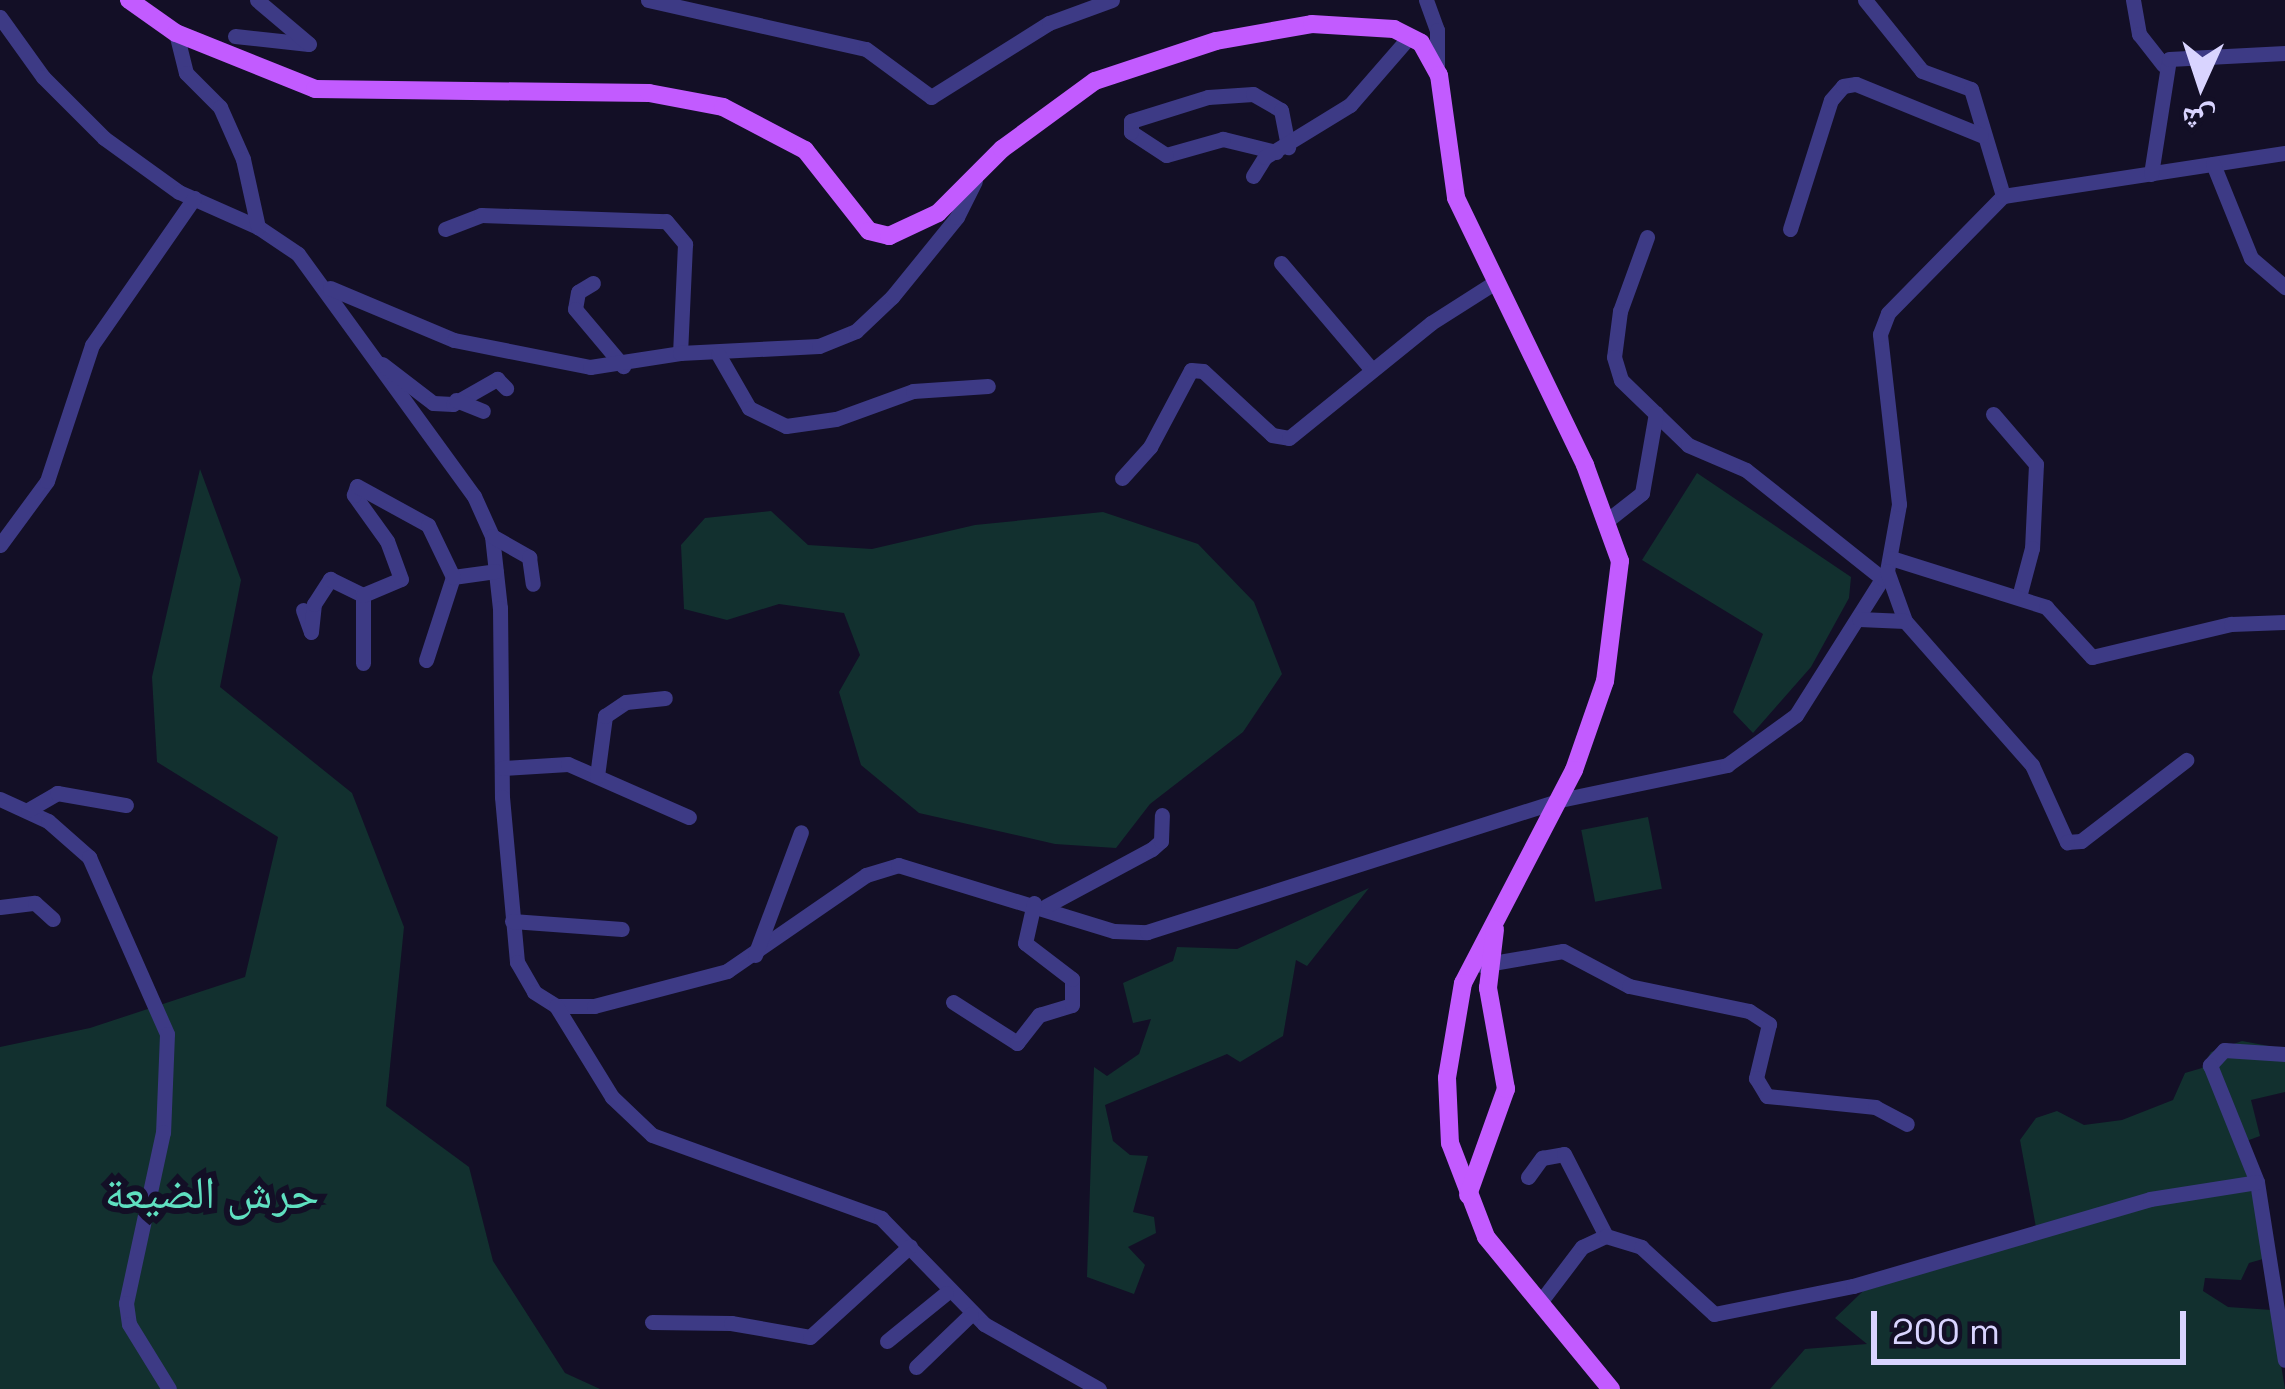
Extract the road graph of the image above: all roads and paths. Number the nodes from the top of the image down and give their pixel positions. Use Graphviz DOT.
graph roads {
  1 [pos="128,0"];
  2 [pos="257,0"];
  3 [pos="648,0"];
  4 [pos="1112,0"];
  5 [pos="1426,0"];
  6 [pos="1865,0"];
  7 [pos="2133,0"];
  8 [pos="0,17"];
  9 [pos="176,33"];
  10 [pos="235,36"];
  11 [pos="1410,36"];
  12 [pos="2285,53"];
  13 [pos="1437,65"];
  14 [pos="2163,65"];
  15 [pos="1981,135"];
  16 [pos="1282,150"];
  17 [pos="2285,153"];
  18 [pos="2213,164"];
  19 [pos="2151,173"];
  20 [pos="1253,176"];
  21 [pos="976,177"];
  22 [pos="2003,196"];
  23 [pos="194,198"];
  24 [pos="258,227"];
  25 [pos="445,229"];
  26 [pos="1790,229"];
  27 [pos="1647,237"];
  28 [pos="1281,263"];
  29 [pos="1498,281"];
  30 [pos="593,283"];
  31 [pos="327,287"];
  32 [pos="2285,287"];
  33 [pos="680,352"];
  34 [pos="718,354"];
  35 [pos="375,360"];
  36 [pos="623,366"];
  37 [pos="1372,370"];
  38 [pos="988,386"];
  39 [pos="506,388"];
  40 [pos="456,400"];
  41 [pos="483,411"];
  42 [pos="1656,413"];
  43 [pos="1993,414"];
  44 [pos="1122,478"];
  45 [pos="1609,519"];
  46 [pos="492,536"];
  47 [pos="0,545"];
  48 [pos="1887,569"];
  49 [pos="496,571"];
  50 [pos="453,577"];
  51 [pos="533,584"];
  52 [pos="363,595"];
  53 [pos="2019,597"];
  54 [pos="303,610"];
  55 [pos="1859,619"];
  56 [pos="1905,621"];
  57 [pos="2285,622"];
  58 [pos="426,660"];
  59 [pos="363,663"];
  60 [pos="664,698"];
  61 [pos="2186,760"];
  62 [pos="502,768"];
  63 [pos="597,776"];
  64 [pos="0,799"];
  65 [pos="1561,800"];
  66 [pos="126,805"];
  67 [pos="28,810"];
  68 [pos="1162,815"];
  69 [pos="689,817"];
  70 [pos="801,832"];
  71 [pos="1040,904"];
  72 [pos="0,907"];
  73 [pos="53,920"];
  74 [pos="512,921"];
  75 [pos="622,929"];
  76 [pos="755,955"];
  77 [pos="1484,973"];
  78 [pos="953,1002"];
  79 [pos="556,1006"];
  80 [pos="2285,1054"];
  81 [pos="1906,1124"];
  82 [pos="1528,1177"];
  83 [pos="2257,1182"];
  84 [pos="1468,1196"];
  85 [pos="1606,1236"];
  86 [pos="910,1246"];
  87 [pos="946,1293"];
  88 [pos="1540,1300"];
  89 [pos="971,1314"];
  90 [pos="652,1322"];
  91 [pos="886,1341"];
  92 [pos="2285,1360"];
  93 [pos="916,1366"];
  94 [pos="169,1389"];
  95 [pos="1099,1389"];
  96 [pos="1611,1389"];
  1 -- 9 [label="main road"];
  2 -- 10 [label="street"];
  3 -- 4 [label="street"];
  5 -- 13 [label="street"];
  6 -- 15 [label="street"];
  7 -- 14 [label="street"];
  8 -- 23 [label="street"];
  9 -- 21 [label="main road"];
  9 -- 24 [label="street"];
  11 -- 13 [label="main road"];
  11 -- 16 [label="street"];
  11 -- 21 [label="main road"];
  12 -- 14 [label="street"];
  13 -- 29 [label="main road"];
  14 -- 19 [label="street"];
  15 -- 22 [label="street"];
  15 -- 26 [label="street"];
  16 -- 16 [label="street"];
  16 -- 20 [label="street"];
  17 -- 18 [label="street"];
  18 -- 19 [label="street"];
  18 -- 32 [label="street"];
  19 -- 22 [label="street"];
  21 -- 34 [label="street"];
  22 -- 48 [label="street"];
  23 -- 24 [label="street"];
  23 -- 47 [label="street"];
  24 -- 31 [label="street"];
  25 -- 33 [label="street"];
  27 -- 42 [label="street"];
  28 -- 37 [label="street"];
  29 -- 37 [label="street"];
  29 -- 45 [label="main road"];
  30 -- 36 [label="street"];
  31 -- 35 [label="street"];
  31 -- 36 [label="street"];
  33 -- 34 [label="street"];
  33 -- 36 [label="street"];
  34 -- 38 [label="street"];
  35 -- 40 [label="street"];
  35 -- 46 [label="street"];
  37 -- 44 [label="street"];
  39 -- 40 [label="street"];
  40 -- 41 [label="street"];
  42 -- 45 [label="street"];
  42 -- 48 [label="street"];
  43 -- 53 [label="street"];
  45 -- 65 [label="main road"];
  46 -- 49 [label="street"];
  46 -- 51 [label="street"];
  48 -- 53 [label="street"];
  48 -- 55 [label="street"];
  48 -- 56 [label="street"];
  49 -- 50 [label="street"];
  49 -- 62 [label="street"];
  50 -- 52 [label="street"];
  50 -- 58 [label="street"];
  52 -- 54 [label="street"];
  52 -- 59 [label="street"];
  53 -- 57 [label="street"];
  55 -- 56 [label="street"];
  55 -- 65 [label="street"];
  56 -- 61 [label="street"];
  60 -- 63 [label="street"];
  62 -- 63 [label="street"];
  62 -- 74 [label="street"];
  63 -- 69 [label="street"];
  64 -- 67 [label="street"];
  65 -- 71 [label="street"];
  65 -- 77 [label="main road"];
  66 -- 67 [label="street"];
  67 -- 94 [label="street"];
  68 -- 71 [label="street"];
  70 -- 76 [label="street"];
  71 -- 76 [label="street"];
  71 -- 78 [label="street"];
  72 -- 73 [label="street"];
  74 -- 75 [label="street"];
  74 -- 79 [label="street"];
  76 -- 79 [label="street"];
  77 -- 81 [label="street"];
  77 -- 84 [label="main road"];
  77 -- 84 [label="main road"];
  79 -- 86 [label="street"];
  80 -- 83 [label="street"];
  82 -- 85 [label="street"];
  83 -- 85 [label="street"];
  83 -- 92 [label="street"];
  84 -- 88 [label="main road"];
  85 -- 88 [label="street"];
  86 -- 87 [label="street"];
  86 -- 90 [label="street"];
  87 -- 89 [label="street"];
  87 -- 91 [label="street"];
  88 -- 96 [label="main road"];
  89 -- 93 [label="street"];
  89 -- 95 [label="street"];
}
